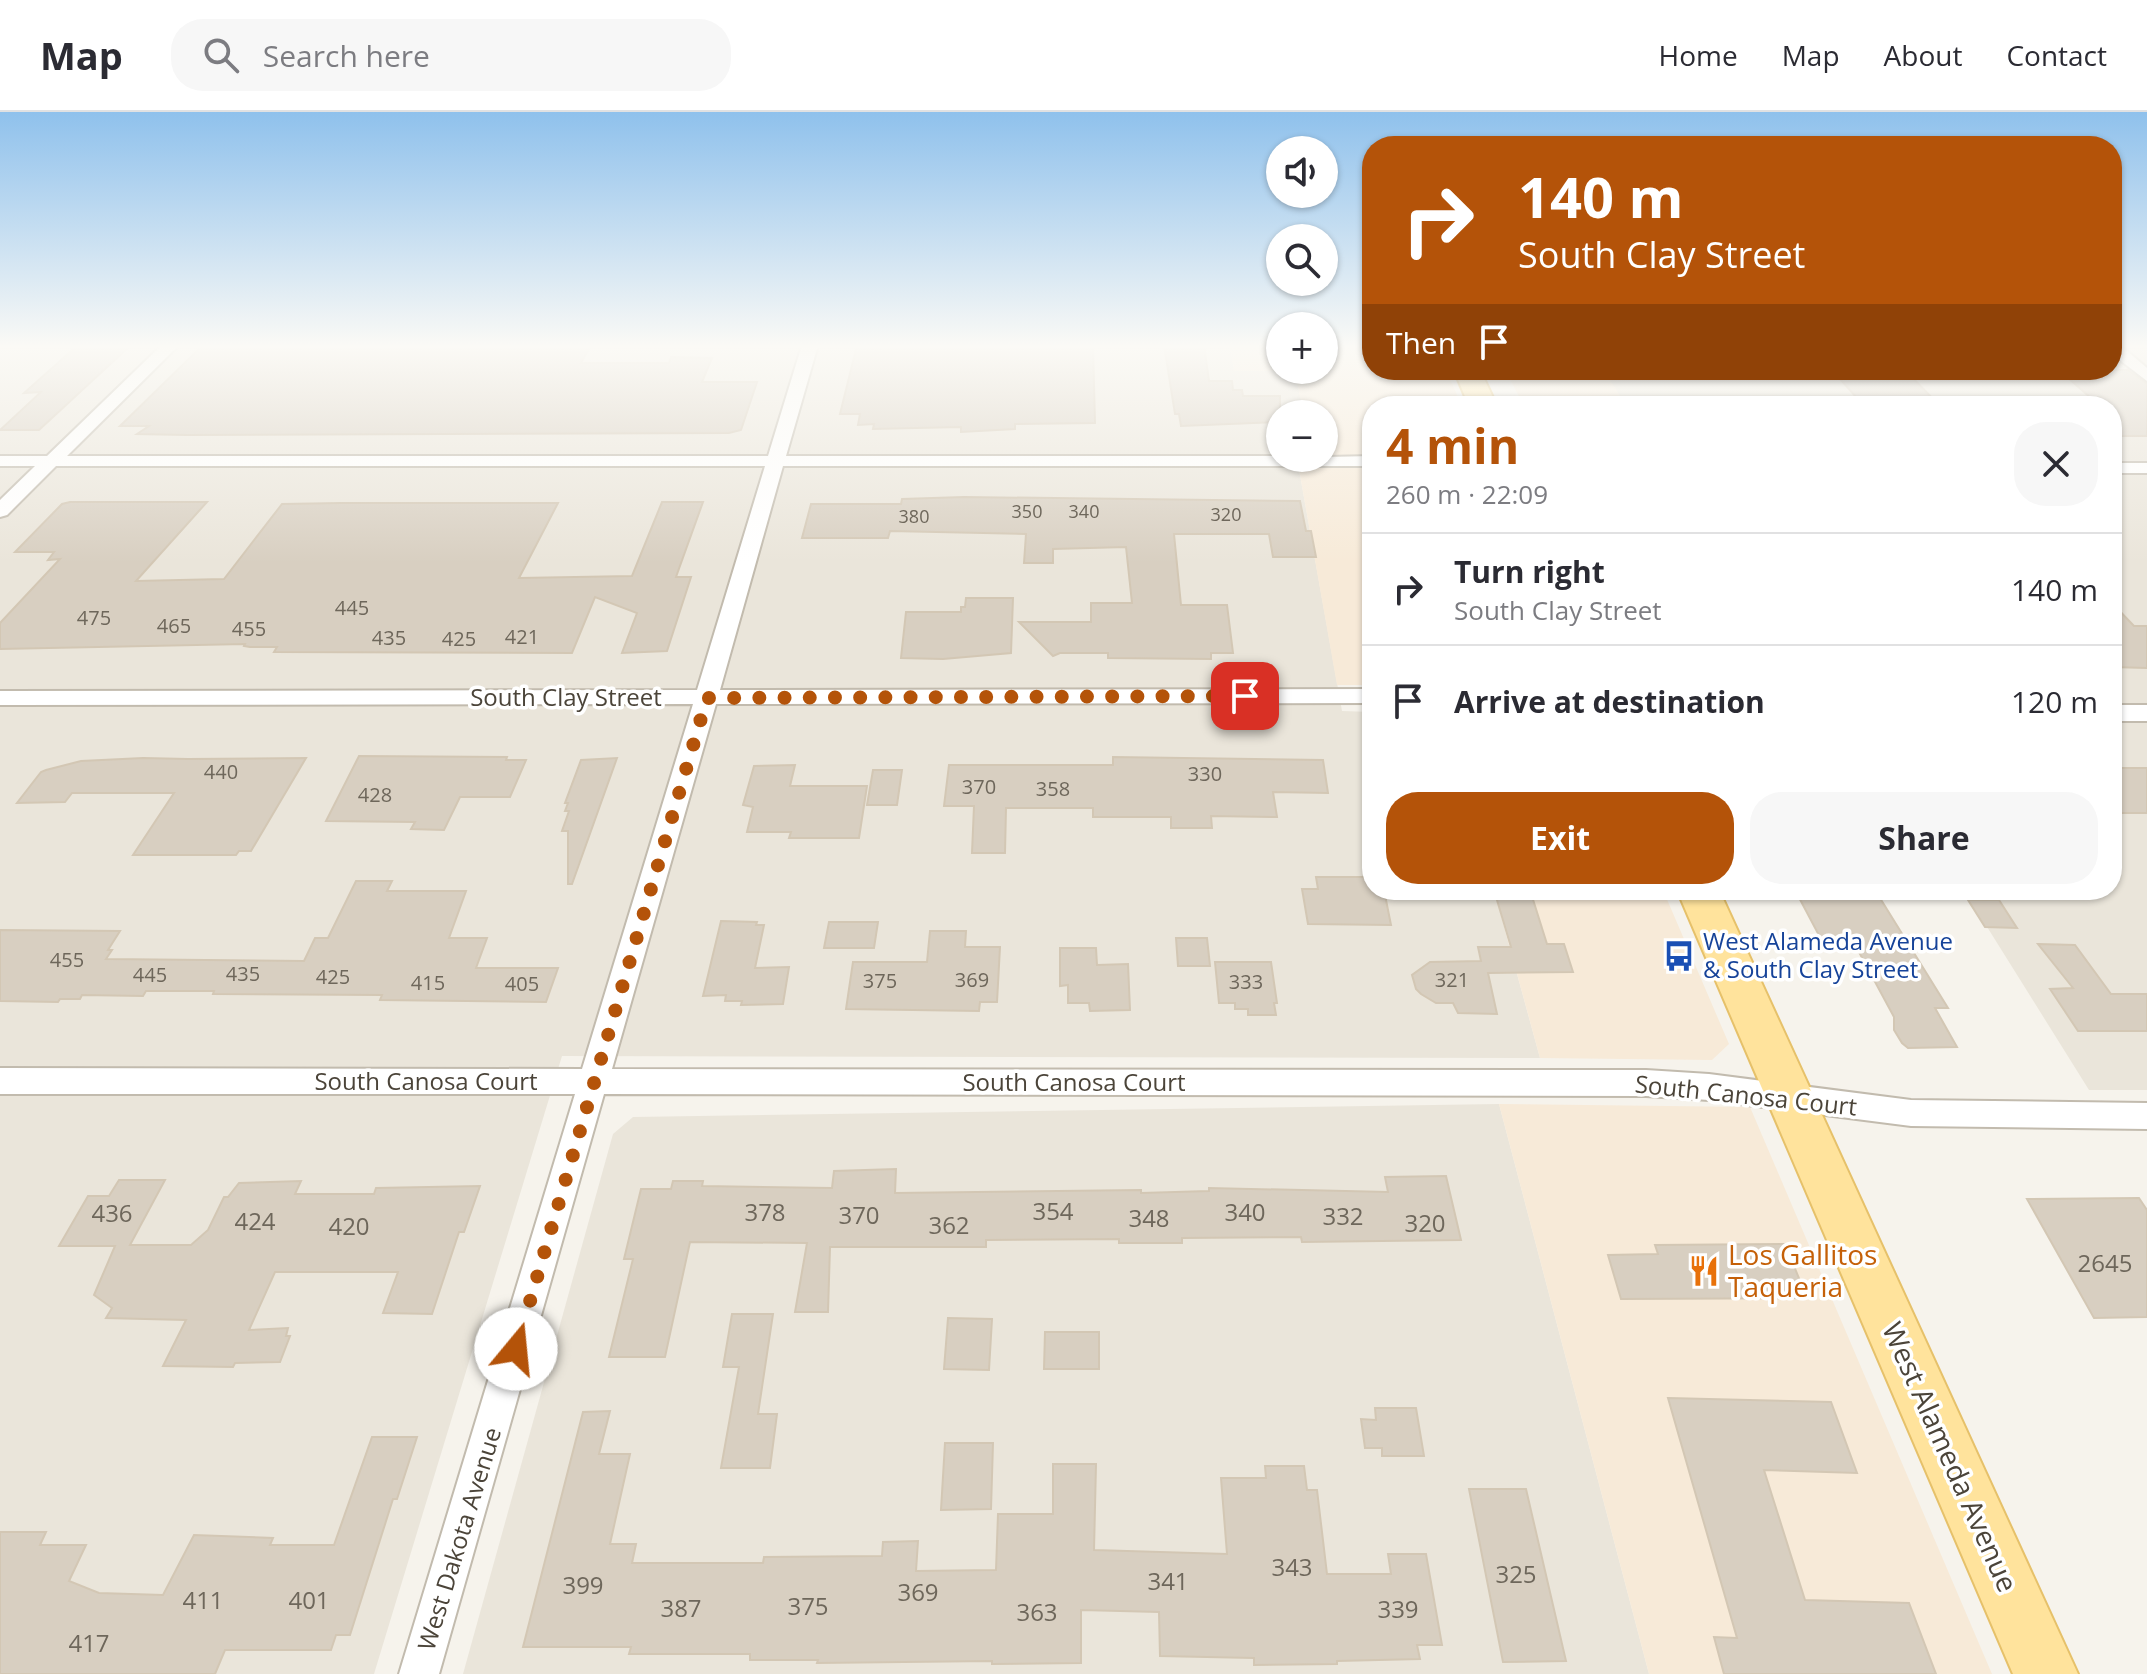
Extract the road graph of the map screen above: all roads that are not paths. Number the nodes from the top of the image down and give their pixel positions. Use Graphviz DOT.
graph roads {
  1 [pos="96,418"];
  2 [pos="789,418"];
  3 [pos="0,461"];
  4 [pos="776,461"];
  5 [pos="1362,461"];
  6 [pos="50,462"];
  7 [pos="2122,468"];
  8 [pos="2147,468"];
  9 [pos="0,511"];
  10 [pos="1362,696"];
  11 [pos="0,698"];
  12 [pos="707,698"];
  13 [pos="2122,713"];
  14 [pos="2147,713"];
  15 [pos="1702,900"];
  16 [pos="0,1081"];
  17 [pos="596,1083"];
  18 [pos="1791,1099"];
  19 [pos="2147,1116"];
  20 [pos="419,1674"];
  21 [pos="2046,1674"];
  1 -- 6 [label="street"];
  2 -- 4 [label="street, West Dakota Avenue"];
  3 -- 6 [label="street"];
  4 -- 5 [label="street"];
  4 -- 6 [label="street"];
  4 -- 12 [label="street, West Dakota Avenue"];
  6 -- 9 [label="street"];
  7 -- 8 [label="street"];
  10 -- 12 [label="street, South Clay Street"];
  11 -- 12 [label="street, South Clay Street"];
  12 -- 17 [label="street, West Dakota Avenue"];
  13 -- 14 [label="street"];
  15 -- 18 [label="main road, West Alameda Avenue"];
  16 -- 17 [label="street, South Canosa Court"];
  17 -- 18 [label="street, South Canosa Court"];
  17 -- 20 [label="street, West Dakota Avenue"];
  18 -- 19 [label="street, South Canosa Court"];
  18 -- 21 [label="main road, West Alameda Avenue"];
}
